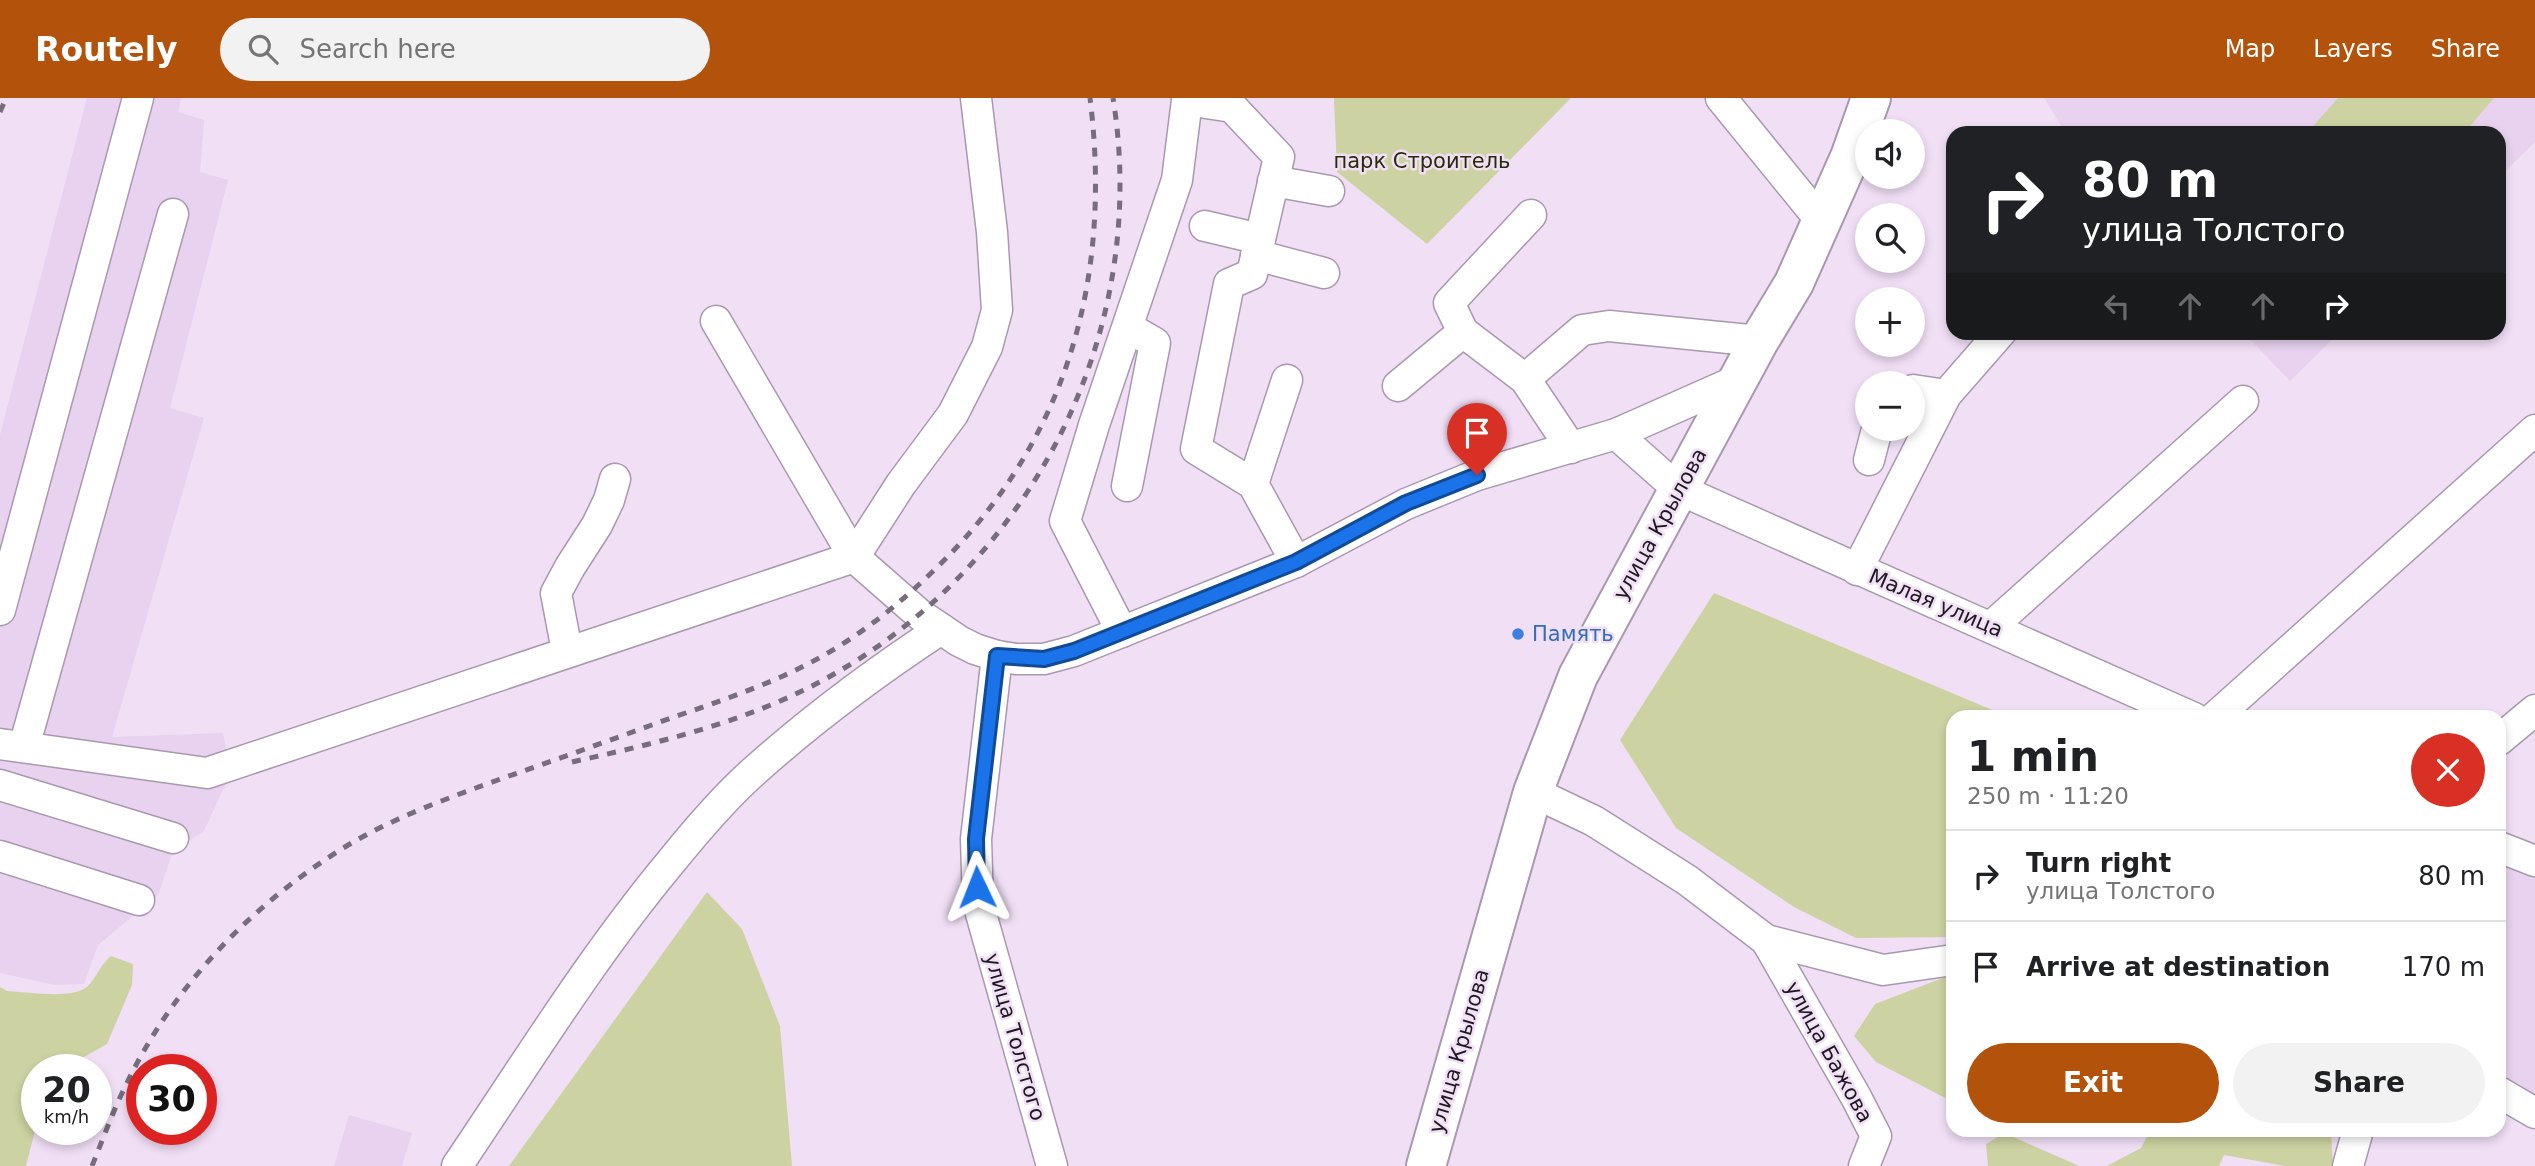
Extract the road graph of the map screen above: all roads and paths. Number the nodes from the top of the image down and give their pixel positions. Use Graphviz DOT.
graph roads {
  1 [pos="138,98"];
  2 [pos="976,98"];
  3 [pos="1721,98"];
  4 [pos="1871,98"];
  5 [pos="1273,181"];
  6 [pos="1329,191"];
  7 [pos="173,214"];
  8 [pos="1531,215"];
  9 [pos="1822,222"];
  10 [pos="1205,226"];
  11 [pos="1258,247"];
  12 [pos="1324,273"];
  13 [pos="716,321"];
  14 [pos="1129,328"];
  15 [pos="1462,332"];
  16 [pos="1994,340"];
  17 [pos="1759,341"];
  18 [pos="1525,379"];
  19 [pos="1287,380"];
  20 [pos="1738,380"];
  21 [pos="1398,386"];
  22 [pos="1925,392"];
  23 [pos="1946,395"];
  24 [pos="2243,401"];
  25 [pos="2535,430"];
  26 [pos="1616,434"];
  27 [pos="1874,441"];
  28 [pos="1571,448"];
  29 [pos="1869,460"];
  30 [pos="615,479"];
  31 [pos="1253,484"];
  32 [pos="1127,486"];
  33 [pos="1678,489"];
  34 [pos="854,557"];
  35 [pos="1296,562"];
  36 [pos="1857,570"];
  37 [pos="0,610"];
  38 [pos="1992,626"];
  39 [pos="941,629"];
  40 [pos="1122,632"];
  41 [pos="567,651"];
  42 [pos="997,656"];
  43 [pos="2176,710"];
  44 [pos="2223,710"];
  45 [pos="2535,710"];
  46 [pos="2506,734"];
  47 [pos="12,746"];
  48 [pos="0,785"];
  49 [pos="1533,792"];
  50 [pos="173,838"];
  51 [pos="2506,850"];
  52 [pos="0,856"];
  53 [pos="2535,861"];
  54 [pos="139,900"];
  55 [pos="1766,940"];
  56 [pos="1946,961"];
  57 [pos="2506,1096"];
  58 [pos="2535,1113"];
  59 [pos="2356,1137"];
  60 [pos="457,1166"];
  61 [pos="1052,1166"];
  62 [pos="1426,1166"];
  63 [pos="1864,1166"];
  64 [pos="2348,1166"];
  1 -- 37 [label="street"];
  2 -- 34 [label="street"];
  3 -- 9 [label="street"];
  4 -- 9 [label="main road, улица Крылова"];
  5 -- 6 [label="street"];
  5 -- 11 [label="street"];
  5 -- 14 [label="street"];
  7 -- 47 [label="street"];
  8 -- 15 [label="street"];
  9 -- 17 [label="main road, улица Крылова"];
  10 -- 11 [label="street"];
  11 -- 12 [label="street"];
  11 -- 31 [label="street"];
  13 -- 34 [label="street"];
  14 -- 32 [label="street"];
  14 -- 40 [label="street"];
  15 -- 18 [label="street"];
  15 -- 21 [label="street"];
  16 -- 23 [label="street"];
  17 -- 18 [label="street"];
  17 -- 20 [label="main road, улица Крылова"];
  18 -- 28 [label="street"];
  19 -- 31 [label="street"];
  20 -- 26 [label="street"];
  20 -- 33 [label="main road, улица Крылова"];
  22 -- 23 [label="street"];
  23 -- 36 [label="street"];
  24 -- 38 [label="street"];
  25 -- 44 [label="street"];
  26 -- 28 [label="street"];
  26 -- 33 [label="street, Малая улица"];
  27 -- 29 [label="street"];
  28 -- 35 [label="street"];
  30 -- 41 [label="street"];
  31 -- 35 [label="street"];
  33 -- 36 [label="street, Малая улица"];
  33 -- 49 [label="main road, улица Крылова"];
  34 -- 39 [label="street"];
  34 -- 41 [label="street"];
  35 -- 40 [label="street"];
  36 -- 38 [label="street, Малая улица"];
  38 -- 43 [label="street, Малая улица"];
  39 -- 42 [label="street"];
  39 -- 60 [label="street"];
  40 -- 42 [label="street"];
  41 -- 47 [label="street"];
  42 -- 61 [label="street, улица Толстого"];
  45 -- 46 [label="street"];
  48 -- 50 [label="street"];
  49 -- 55 [label="street"];
  49 -- 62 [label="main road, улица Крылова"];
  51 -- 53 [label="street"];
  52 -- 54 [label="street"];
  55 -- 56 [label="street"];
  55 -- 63 [label="street, улица Бажова"];
  57 -- 58 [label="street"];
  59 -- 64 [label="street"];
}
